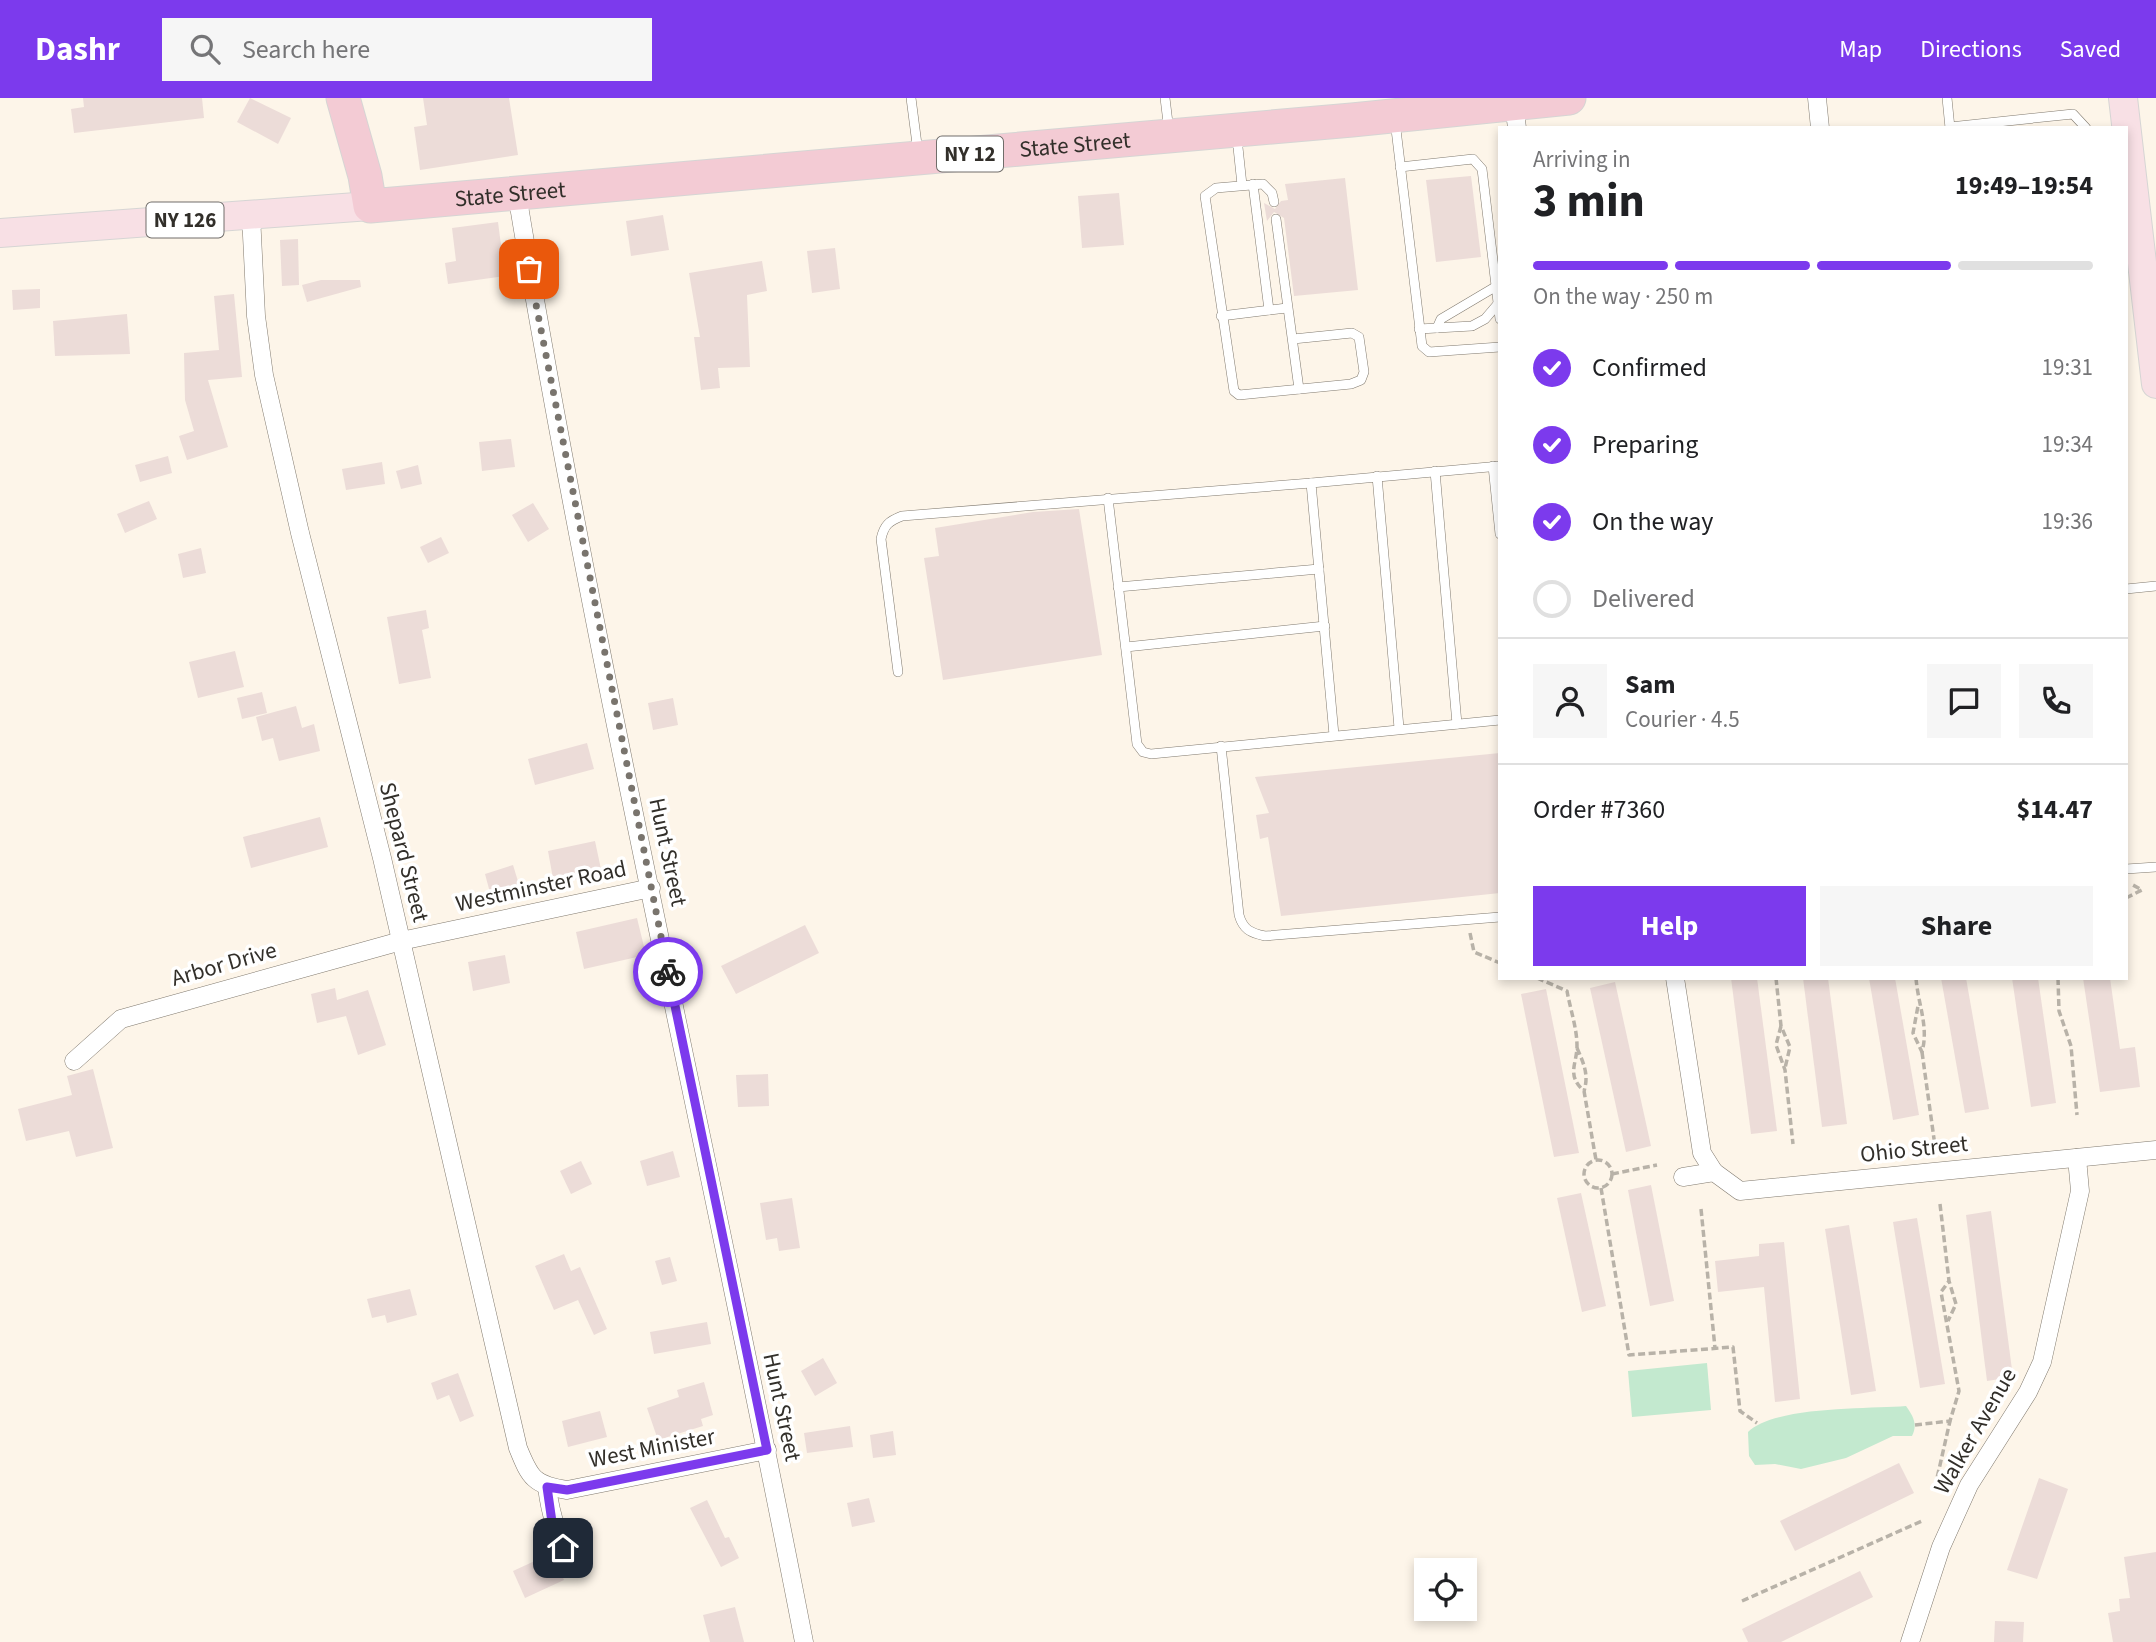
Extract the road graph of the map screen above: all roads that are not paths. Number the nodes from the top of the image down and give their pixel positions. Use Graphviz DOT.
graph roads {
  1 [pos="343,98"];
  2 [pos="911,98"];
  3 [pos="1166,98"];
  4 [pos="1560,98"];
  5 [pos="1569,98"];
  6 [pos="1817,98"];
  7 [pos="1947,98"];
  8 [pos="2123,98"];
  9 [pos="1394,116"];
  10 [pos="1516,116"];
  11 [pos="2053,116"];
  12 [pos="2022,124"];
  13 [pos="1993,125"];
  14 [pos="1820,126"];
  15 [pos="1950,126"];
  16 [pos="2054,126"];
  17 [pos="2084,126"];
  18 [pos="2125,126"];
  19 [pos="1237,130"];
  20 [pos="1170,136"];
  21 [pos="919,159"];
  22 [pos="2128,164"];
  23 [pos="1400,167"];
  24 [pos="1253,184"];
  25 [pos="1242,185"];
  26 [pos="2130,190"];
  27 [pos="367,191"];
  28 [pos="517,194"];
  29 [pos="1273,202"];
  30 [pos="251,215"];
  31 [pos="1276,219"];
  32 [pos="0,233"];
  33 [pos="1495,287"];
  34 [pos="1497,305"];
  35 [pos="1287,308"];
  36 [pos="1269,310"];
  37 [pos="1498,310"];
  38 [pos="1221,316"];
  39 [pos="1437,328"];
  40 [pos="1419,329"];
  41 [pos="1293,339"];
  42 [pos="1498,347"];
  43 [pos="2156,384"];
  44 [pos="1299,389"];
  45 [pos="1497,466"];
  46 [pos="1436,471"];
  47 [pos="1377,476"];
  48 [pos="1311,483"];
  49 [pos="1498,489"];
  50 [pos="1108,498"];
  51 [pos="1319,569"];
  52 [pos="2156,586"];
  53 [pos="1118,587"];
  54 [pos="2128,589"];
  55 [pos="1325,626"];
  56 [pos="1126,647"];
  57 [pos="898,672"];
  58 [pos="1498,720"];
  59 [pos="1457,723"];
  60 [pos="1399,729"];
  61 [pos="1334,734"];
  62 [pos="1221,746"];
  63 [pos="2156,867"];
  64 [pos="2128,869"];
  65 [pos="651,888"];
  66 [pos="1498,917"];
  67 [pos="401,941"];
  68 [pos="1675,980"];
  69 [pos="75,1061"];
  70 [pos="2156,1150"];
  71 [pos="2077,1158"];
  72 [pos="1714,1172"];
  73 [pos="1684,1177"];
  74 [pos="767,1450"];
  75 [pos="547,1487"];
  76 [pos="577,1566"];
  77 [pos="804,1642"];
  78 [pos="1910,1642"];
  1 -- 27 [label="highway"];
  2 -- 21 [label="lane"];
  3 -- 20 [label="lane"];
  4 -- 5 [label="highway, State Street / NY 12"];
  4 -- 10 [label="highway, State Street / NY 12"];
  6 -- 14 [label="street"];
  7 -- 15 [label="lane"];
  8 -- 18 [label="main road"];
  9 -- 10 [label="highway, State Street / NY 12"];
  9 -- 19 [label="highway, State Street / NY 12"];
  9 -- 23 [label="lane"];
  11 -- 12 [label="lane"];
  11 -- 16 [label="lane"];
  11 -- 17 [label="lane"];
  12 -- 13 [label="lane"];
  19 -- 20 [label="highway, State Street / NY 12"];
  19 -- 25 [label="lane"];
  20 -- 21 [label="highway, State Street / NY 12"];
  21 -- 28 [label="highway, State Street / NY 12"];
  22 -- 26 [label="main road"];
  23 -- 33 [label="lane"];
  23 -- 40 [label="lane"];
  24 -- 25 [label="lane"];
  24 -- 29 [label="lane"];
  24 -- 36 [label="lane"];
  25 -- 38 [label="lane"];
  26 -- 43 [label="main road"];
  27 -- 28 [label="highway, State Street / NY 12"];
  27 -- 30 [label="main road, State Street / NY 126"];
  28 -- 65 [label="street, Hunt Street"];
  30 -- 32 [label="main road, State Street / NY 126"];
  30 -- 67 [label="street, Shepard Street"];
  31 -- 35 [label="lane"];
  33 -- 34 [label="lane"];
  33 -- 39 [label="lane"];
  34 -- 37 [label="lane"];
  34 -- 39 [label="lane"];
  35 -- 36 [label="lane"];
  35 -- 41 [label="lane"];
  36 -- 38 [label="lane"];
  38 -- 44 [label="lane"];
  39 -- 40 [label="lane"];
  40 -- 42 [label="lane"];
  41 -- 44 [label="lane"];
  41 -- 44 [label="lane"];
  45 -- 46 [label="lane"];
  45 -- 49 [label="lane"];
  46 -- 47 [label="lane"];
  46 -- 59 [label="lane"];
  47 -- 48 [label="lane"];
  47 -- 60 [label="lane"];
  48 -- 50 [label="lane"];
  48 -- 51 [label="lane"];
  50 -- 53 [label="lane"];
  50 -- 57 [label="lane"];
  51 -- 53 [label="lane"];
  51 -- 55 [label="lane"];
  52 -- 54 [label="lane"];
  53 -- 56 [label="lane"];
  55 -- 56 [label="lane"];
  55 -- 61 [label="lane"];
  56 -- 62 [label="lane"];
  58 -- 59 [label="lane"];
  59 -- 60 [label="lane"];
  60 -- 61 [label="lane"];
  61 -- 62 [label="lane"];
  62 -- 66 [label="lane"];
  63 -- 64 [label="lane"];
  65 -- 67 [label="street, Westminster Road"];
  65 -- 74 [label="street, Hunt Street"];
  67 -- 69 [label="street, Arbor Drive"];
  67 -- 75 [label="street, Shepard Street"];
  68 -- 72 [label="street"];
  70 -- 71 [label="street, Ohio Street"];
  71 -- 72 [label="street, Ohio Street"];
  71 -- 78 [label="street, Walker Avenue"];
  72 -- 73 [label="street"];
  74 -- 75 [label="street, West Minister"];
  74 -- 77 [label="street, Hunt Street"];
  75 -- 76 [label="street"];
}
